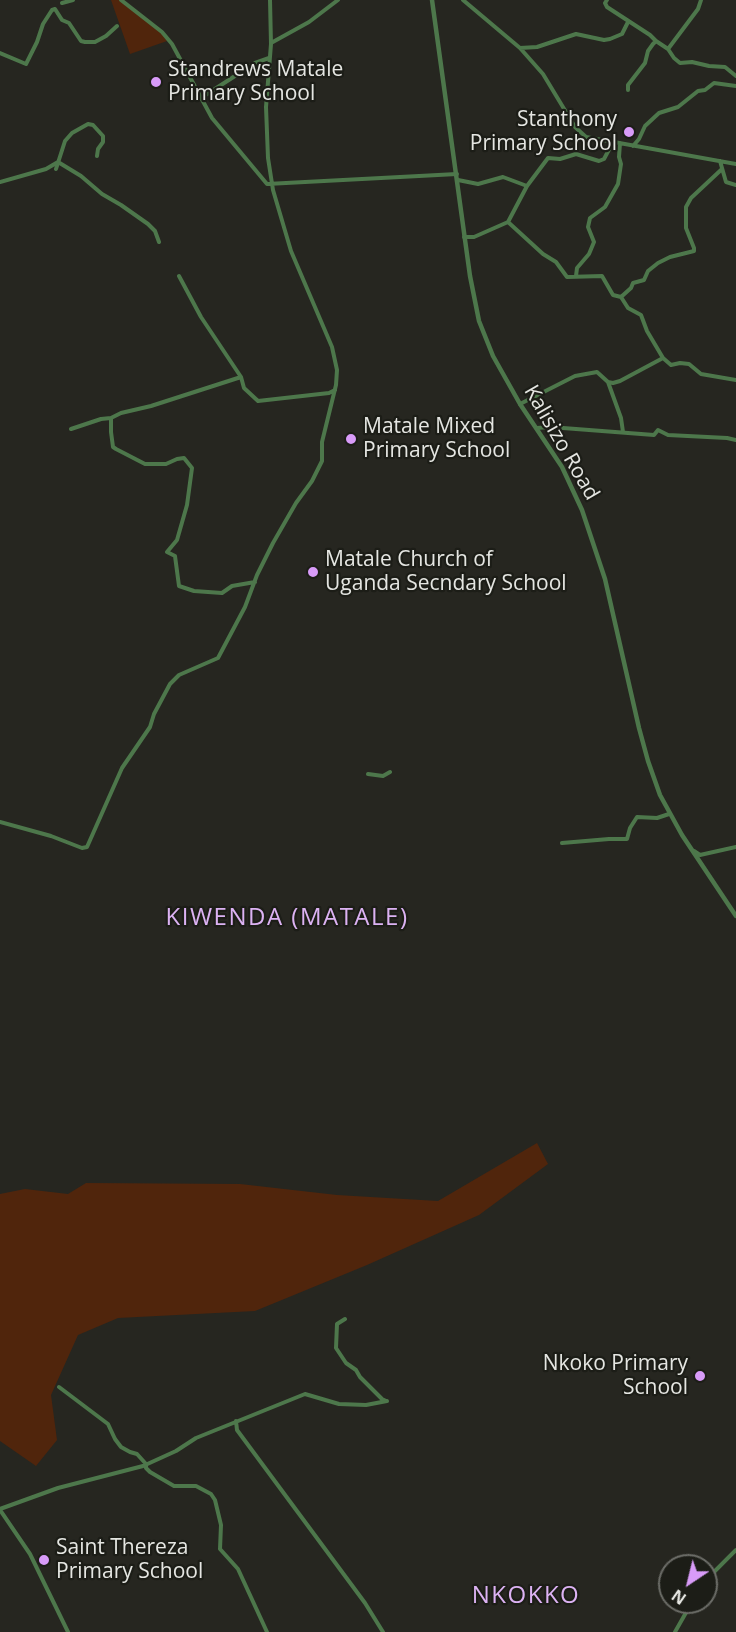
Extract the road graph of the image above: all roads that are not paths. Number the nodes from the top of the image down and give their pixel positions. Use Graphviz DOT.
graph roads {
  1 [pos="73,0"];
  2 [pos="121,0"];
  3 [pos="270,0"];
  4 [pos="339,0"];
  5 [pos="432,0"];
  6 [pos="463,0"];
  7 [pos="607,0"];
  8 [pos="700,0"];
  9 [pos="62,3"];
  10 [pos="628,22"];
  11 [pos="117,26"];
  12 [pos="656,41"];
  13 [pos="271,44"];
  14 [pos="520,48"];
  15 [pos="668,49"];
  16 [pos="0,53"];
  17 [pos="269,58"];
  18 [pos="736,76"];
  19 [pos="736,86"];
  20 [pos="628,90"];
  21 [pos="201,98"];
  22 [pos="614,142"];
  23 [pos="620,143"];
  24 [pos="633,146"];
  25 [pos="97,156"];
  26 [pos="720,161"];
  27 [pos="58,162"];
  28 [pos="736,164"];
  29 [pos="56,169"];
  30 [pos="722,169"];
  31 [pos="457,177"];
  32 [pos="0,182"];
  33 [pos="272,184"];
  34 [pos="736,185"];
  35 [pos="527,186"];
  36 [pos="507,222"];
  37 [pos="464,237"];
  38 [pos="159,242"];
  39 [pos="179,276"];
  40 [pos="576,276"];
  41 [pos="621,297"];
  42 [pos="663,358"];
  43 [pos="241,377"];
  44 [pos="736,380"];
  45 [pos="608,382"];
  46 [pos="334,390"];
  47 [pos="520,404"];
  48 [pos="111,418"];
  49 [pos="537,428"];
  50 [pos="71,429"];
  51 [pos="623,432"];
  52 [pos="736,440"];
  53 [pos="256,582"];
  54 [pos="390,772"];
  55 [pos="368,774"];
  56 [pos="669,814"];
  57 [pos="0,822"];
  58 [pos="562,843"];
  59 [pos="736,847"];
  60 [pos="691,849"];
  61 [pos="736,916"];
  62 [pos="345,1319"];
  63 [pos="59,1387"];
  64 [pos="236,1421"];
  65 [pos="146,1464"];
  66 [pos="0,1510"];
  67 [pos="736,1550"];
  68 [pos="718,1568"];
  69 [pos="685,1614"];
  70 [pos="69,1632"];
  71 [pos="267,1632"];
  72 [pos="383,1632"];
  73 [pos="675,1632"];
  1 -- 9 [label="street"];
  2 -- 21 [label="street"];
  3 -- 13 [label="street"];
  4 -- 13 [label="street"];
  5 -- 31 [label="street, Kalisizo Road"];
  6 -- 14 [label="street"];
  7 -- 10 [label="street"];
  8 -- 15 [label="street"];
  10 -- 12 [label="street"];
  10 -- 14 [label="street"];
  11 -- 16 [label="street"];
  12 -- 15 [label="street"];
  12 -- 20 [label="street"];
  13 -- 17 [label="street"];
  14 -- 22 [label="street"];
  15 -- 18 [label="street"];
  17 -- 21 [label="street"];
  17 -- 33 [label="street"];
  19 -- 24 [label="street"];
  21 -- 33 [label="street"];
  22 -- 23 [label="street"];
  22 -- 35 [label="street"];
  23 -- 24 [label="street"];
  23 -- 40 [label="street"];
  24 -- 26 [label="street"];
  25 -- 27 [label="street"];
  26 -- 28 [label="street"];
  26 -- 30 [label="street"];
  27 -- 29 [label="street"];
  27 -- 32 [label="street"];
  27 -- 38 [label="street"];
  30 -- 34 [label="street"];
  30 -- 41 [label="street"];
  31 -- 33 [label="street"];
  31 -- 35 [label="street"];
  31 -- 37 [label="street, Kalisizo Road"];
  33 -- 46 [label="street"];
  35 -- 36 [label="street"];
  36 -- 37 [label="street"];
  36 -- 40 [label="street"];
  37 -- 47 [label="street, Kalisizo Road"];
  39 -- 43 [label="street"];
  40 -- 41 [label="street"];
  41 -- 42 [label="street"];
  42 -- 44 [label="street"];
  42 -- 45 [label="street"];
  43 -- 46 [label="street"];
  43 -- 48 [label="street"];
  45 -- 47 [label="street"];
  45 -- 51 [label="street"];
  46 -- 53 [label="street"];
  47 -- 49 [label="street, Kalisizo Road"];
  48 -- 50 [label="street"];
  48 -- 53 [label="street"];
  49 -- 51 [label="street"];
  49 -- 56 [label="street, Kalisizo Road"];
  51 -- 52 [label="street"];
  53 -- 57 [label="street"];
  54 -- 55 [label="street"];
  56 -- 58 [label="street"];
  56 -- 60 [label="street, Kalisizo Road"];
  59 -- 60 [label="street"];
  60 -- 61 [label="street, Kalisizo Road"];
  62 -- 64 [label="street"];
  63 -- 65 [label="street"];
  64 -- 65 [label="street"];
  64 -- 72 [label="street"];
  65 -- 66 [label="street"];
  65 -- 71 [label="street"];
  66 -- 70 [label="street"];
  67 -- 68 [label="street"];
  69 -- 73 [label="street"];
}
